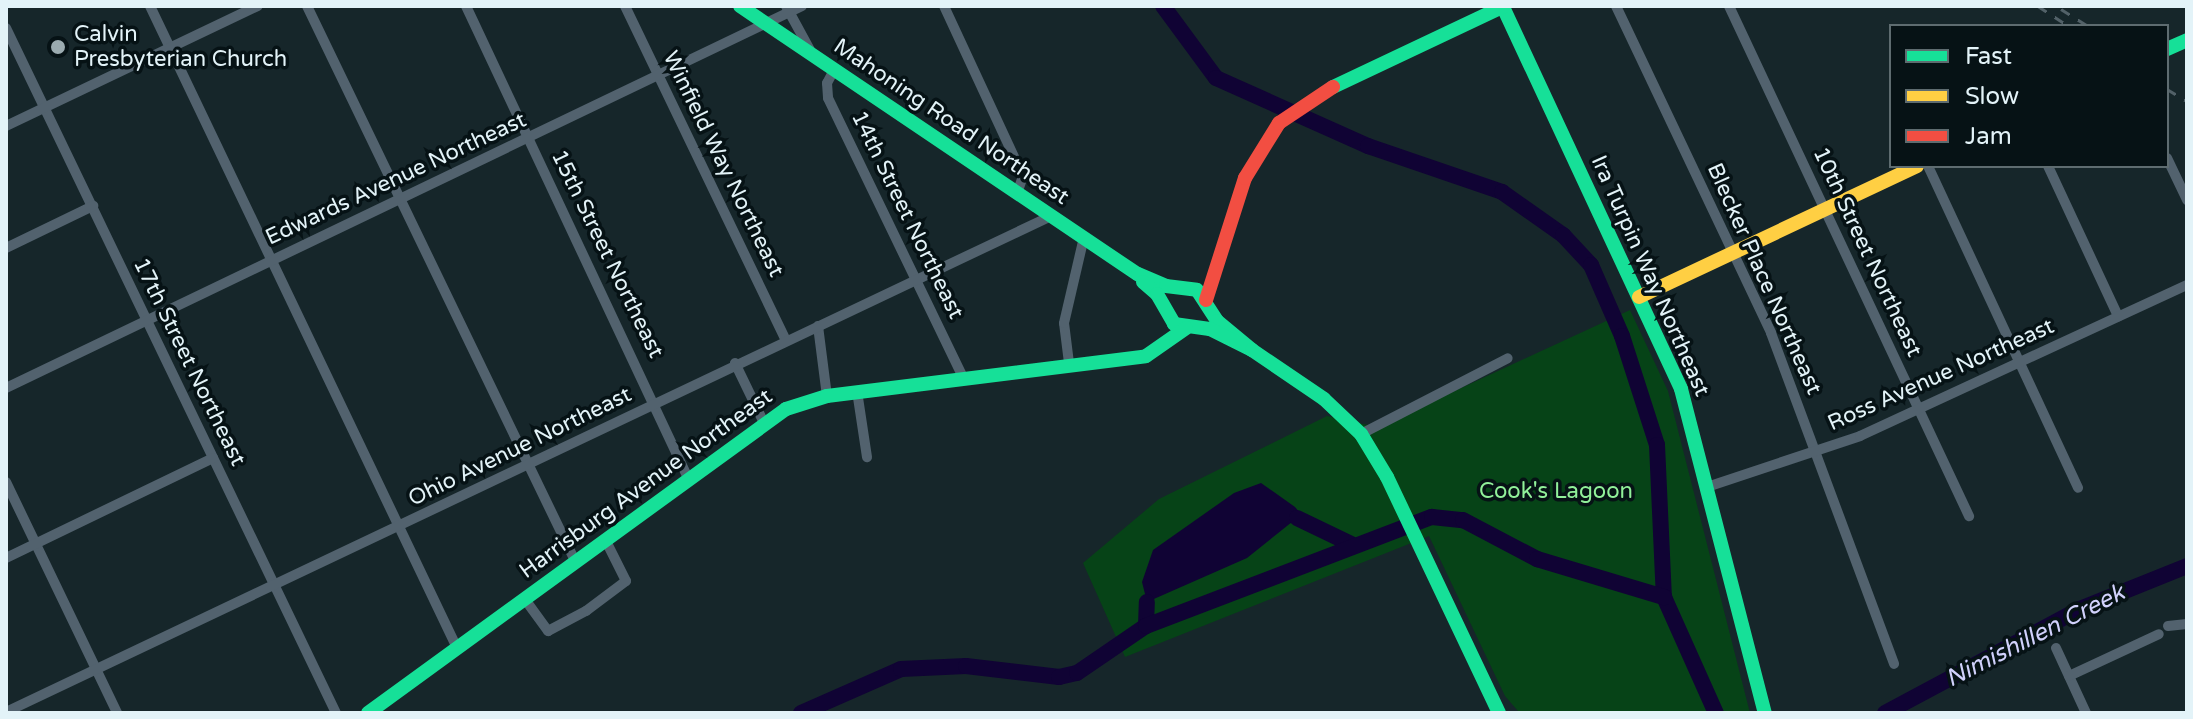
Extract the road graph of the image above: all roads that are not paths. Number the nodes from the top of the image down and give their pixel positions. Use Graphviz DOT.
graph roads {
  1 [pos="150,6"];
  2 [pos="258,6"];
  3 [pos="307,6"];
  4 [pos="466,6"];
  5 [pos="625,6"];
  6 [pos="740,6"];
  7 [pos="802,6"];
  8 [pos="944,6"];
  9 [pos="1504,6"];
  10 [pos="1616,6"];
  11 [pos="1729,6"];
  12 [pos="787,9"];
  13 [pos="766,23"];
  14 [pos="6,28"];
  15 [pos="170,48"];
  16 [pos="813,56"];
  17 [pos="834,70"];
  18 [pos="659,75"];
  19 [pos="45,108"];
  20 [pos="6,126"];
  21 [pos="530,138"];
  22 [pos="2169,162"];
  23 [pos="1913,168"];
  24 [pos="1929,168"];
  25 [pos="2049,168"];
  26 [pos="1017,193"];
  27 [pos="400,199"];
  28 [pos="2187,200"];
  29 [pos="93,206"];
  30 [pos="1825,210"];
  31 [pos="1051,216"];
  32 [pos="1084,237"];
  33 [pos="1222,239"];
  34 [pos="6,248"];
  35 [pos="1733,254"];
  36 [pos="272,260"];
  37 [pos="1138,274"];
  38 [pos="918,281"];
  39 [pos="2187,285"];
  40 [pos="1184,287"];
  41 [pos="1639,297"];
  42 [pos="1206,303"];
  43 [pos="1167,314"];
  44 [pos="2118,316"];
  45 [pos="147,320"];
  46 [pos="818,326"];
  47 [pos="1189,327"];
  48 [pos="785,339"];
  49 [pos="1252,350"];
  50 [pos="1128,356"];
  51 [pos="1508,358"];
  52 [pos="2019,362"];
  53 [pos="735,363"];
  54 [pos="1069,363"];
  55 [pos="963,377"];
  56 [pos="6,388"];
  57 [pos="857,391"];
  58 [pos="827,396"];
  59 [pos="655,404"];
  60 [pos="1919,410"];
  61 [pos="764,423"];
  62 [pos="1361,434"];
  63 [pos="1815,454"];
  64 [pos="867,457"];
  65 [pos="213,458"];
  66 [pos="528,466"];
  67 [pos="688,478"];
  68 [pos="6,482"];
  69 [pos="1707,487"];
  70 [pos="2078,488"];
  71 [pos="1969,516"];
  72 [pos="400,527"];
  73 [pos="605,539"];
  74 [pos="35,544"];
  75 [pos="6,558"];
  76 [pos="575,561"];
  77 [pos="275,585"];
  78 [pos="524,598"];
  79 [pos="2187,624"];
  80 [pos="2168,626"];
  81 [pos="2159,634"];
  82 [pos="457,648"];
  83 [pos="2056,648"];
  84 [pos="1894,664"];
  85 [pos="96,669"];
  86 [pos="2069,676"];
  87 [pos="1492,698"];
  88 [pos="6,712"];
  89 [pos="117,713"];
  90 [pos="336,713"];
  91 [pos="368,713"];
  92 [pos="1499,713"];
  93 [pos="1508,713"];
  94 [pos="1764,713"];
  95 [pos="2086,713"];
  1 -- 15 [label="street"];
  2 -- 15 [label="street"];
  3 -- 27 [label="street"];
  4 -- 21 [label="street, 15th Street Northeast"];
  5 -- 18 [label="street, Winfield Way Northeast"];
  6 -- 13 [label="street, Mahoning Road Northeast"];
  7 -- 12 [label="street, Edwards Avenue Northeast"];
  8 -- 26 [label="street"];
  9 -- 33 [label="street"];
  9 -- 41 [label="street, Ira Turpin Way Northeast"];
  10 -- 35 [label="street, Blecker Place Northeast"];
  11 -- 30 [label="street, 10th Street Northeast"];
  12 -- 13 [label="street, Edwards Avenue Northeast"];
  12 -- 16 [label="street"];
  13 -- 16 [label="street, Mahoning Road Northeast"];
  13 -- 18 [label="street, Edwards Avenue Northeast"];
  14 -- 19 [label="street, 17th Street Northeast"];
  15 -- 19 [label="street"];
  15 -- 36 [label="street"];
  16 -- 17 [label="street, Mahoning Road Northeast"];
  17 -- 26 [label="street, Mahoning Road Northeast"];
  17 -- 38 [label="street, 14th Street Northeast"];
  18 -- 21 [label="street, Edwards Avenue Northeast"];
  18 -- 48 [label="street, Winfield Way Northeast"];
  19 -- 20 [label="street"];
  19 -- 29 [label="street, 17th Street Northeast"];
  21 -- 27 [label="street, Edwards Avenue Northeast"];
  21 -- 59 [label="street, 15th Street Northeast"];
  22 -- 28 [label="street"];
  23 -- 30 [label="street"];
  24 -- 52 [label="street"];
  25 -- 44 [label="street"];
  26 -- 31 [label="street, Mahoning Road Northeast"];
  27 -- 36 [label="street, Edwards Avenue Northeast"];
  27 -- 66 [label="street"];
  29 -- 34 [label="street"];
  29 -- 45 [label="street, 17th Street Northeast"];
  30 -- 35 [label="street"];
  30 -- 60 [label="street, 10th Street Northeast"];
  31 -- 32 [label="street, Mahoning Road Northeast"];
  31 -- 38 [label="street, Ohio Avenue Northeast"];
  32 -- 37 [label="street, Mahoning Road Northeast"];
  32 -- 54 [label="street"];
  33 -- 40 [label="street"];
  33 -- 42 [label="street"];
  35 -- 41 [label="street"];
  35 -- 63 [label="street, Blecker Place Northeast"];
  36 -- 45 [label="street, Edwards Avenue Northeast"];
  36 -- 72 [label="street"];
  37 -- 40 [label="street, Mahoning Road Northeast"];
  37 -- 43 [label="street, Mahoning Road Northeast"];
  38 -- 46 [label="street, Ohio Avenue Northeast"];
  38 -- 55 [label="street, 14th Street Northeast"];
  39 -- 44 [label="street, Ross Avenue Northeast"];
  40 -- 42 [label="street"];
  40 -- 43 [label="street"];
  41 -- 69 [label="street, Ira Turpin Way Northeast"];
  42 -- 47 [label="street"];
  42 -- 49 [label="street"];
  43 -- 47 [label="street"];
  43 -- 50 [label="street, Harrisburg Avenue Northeast"];
  44 -- 52 [label="street, Ross Avenue Northeast"];
  45 -- 56 [label="street, Edwards Avenue Northeast"];
  45 -- 65 [label="street, 17th Street Northeast"];
  46 -- 48 [label="street, Ohio Avenue Northeast"];
  46 -- 58 [label="street"];
  47 -- 49 [label="street"];
  47 -- 50 [label="street, Harrisburg Avenue Northeast"];
  48 -- 53 [label="street, Ohio Avenue Northeast"];
  49 -- 62 [label="street"];
  50 -- 54 [label="street, Harrisburg Avenue Northeast"];
  51 -- 62 [label="street"];
  52 -- 60 [label="street, Ross Avenue Northeast"];
  52 -- 70 [label="street"];
  53 -- 59 [label="street, Ohio Avenue Northeast"];
  53 -- 61 [label="street"];
  54 -- 55 [label="street, Harrisburg Avenue Northeast"];
  55 -- 57 [label="street, Harrisburg Avenue Northeast"];
  57 -- 58 [label="street, Harrisburg Avenue Northeast"];
  57 -- 64 [label="street"];
  58 -- 61 [label="street, Harrisburg Avenue Northeast"];
  59 -- 66 [label="street, Ohio Avenue Northeast"];
  59 -- 67 [label="street, 15th Street Northeast"];
  60 -- 63 [label="street, Ross Avenue Northeast"];
  60 -- 71 [label="street, 10th Street Northeast"];
  61 -- 67 [label="street, Harrisburg Avenue Northeast"];
  62 -- 87 [label="street"];
  63 -- 69 [label="street, Ross Avenue Northeast"];
  63 -- 84 [label="street, Blecker Place Northeast"];
  65 -- 74 [label="street"];
  65 -- 77 [label="street, 17th Street Northeast"];
  66 -- 72 [label="street, Ohio Avenue Northeast"];
  66 -- 76 [label="street"];
  67 -- 73 [label="street, Harrisburg Avenue Northeast"];
  68 -- 74 [label="street"];
  69 -- 94 [label="street, Ira Turpin Way Northeast"];
  72 -- 77 [label="street, Ohio Avenue Northeast"];
  72 -- 82 [label="street"];
  73 -- 76 [label="street, Harrisburg Avenue Northeast"];
  73 -- 78 [label="street"];
  74 -- 75 [label="street"];
  74 -- 85 [label="street"];
  76 -- 78 [label="street, Harrisburg Avenue Northeast"];
  77 -- 85 [label="street, Ohio Avenue Northeast"];
  77 -- 90 [label="street, 17th Street Northeast"];
  78 -- 82 [label="street, Harrisburg Avenue Northeast"];
  79 -- 80 [label="street"];
  81 -- 86 [label="street"];
  82 -- 91 [label="street, Harrisburg Avenue Northeast"];
  83 -- 86 [label="street"];
  85 -- 88 [label="street, Ohio Avenue Northeast"];
  85 -- 89 [label="street"];
  86 -- 95 [label="street"];
  87 -- 92 [label="street"];
  87 -- 93 [label="street"];
}
